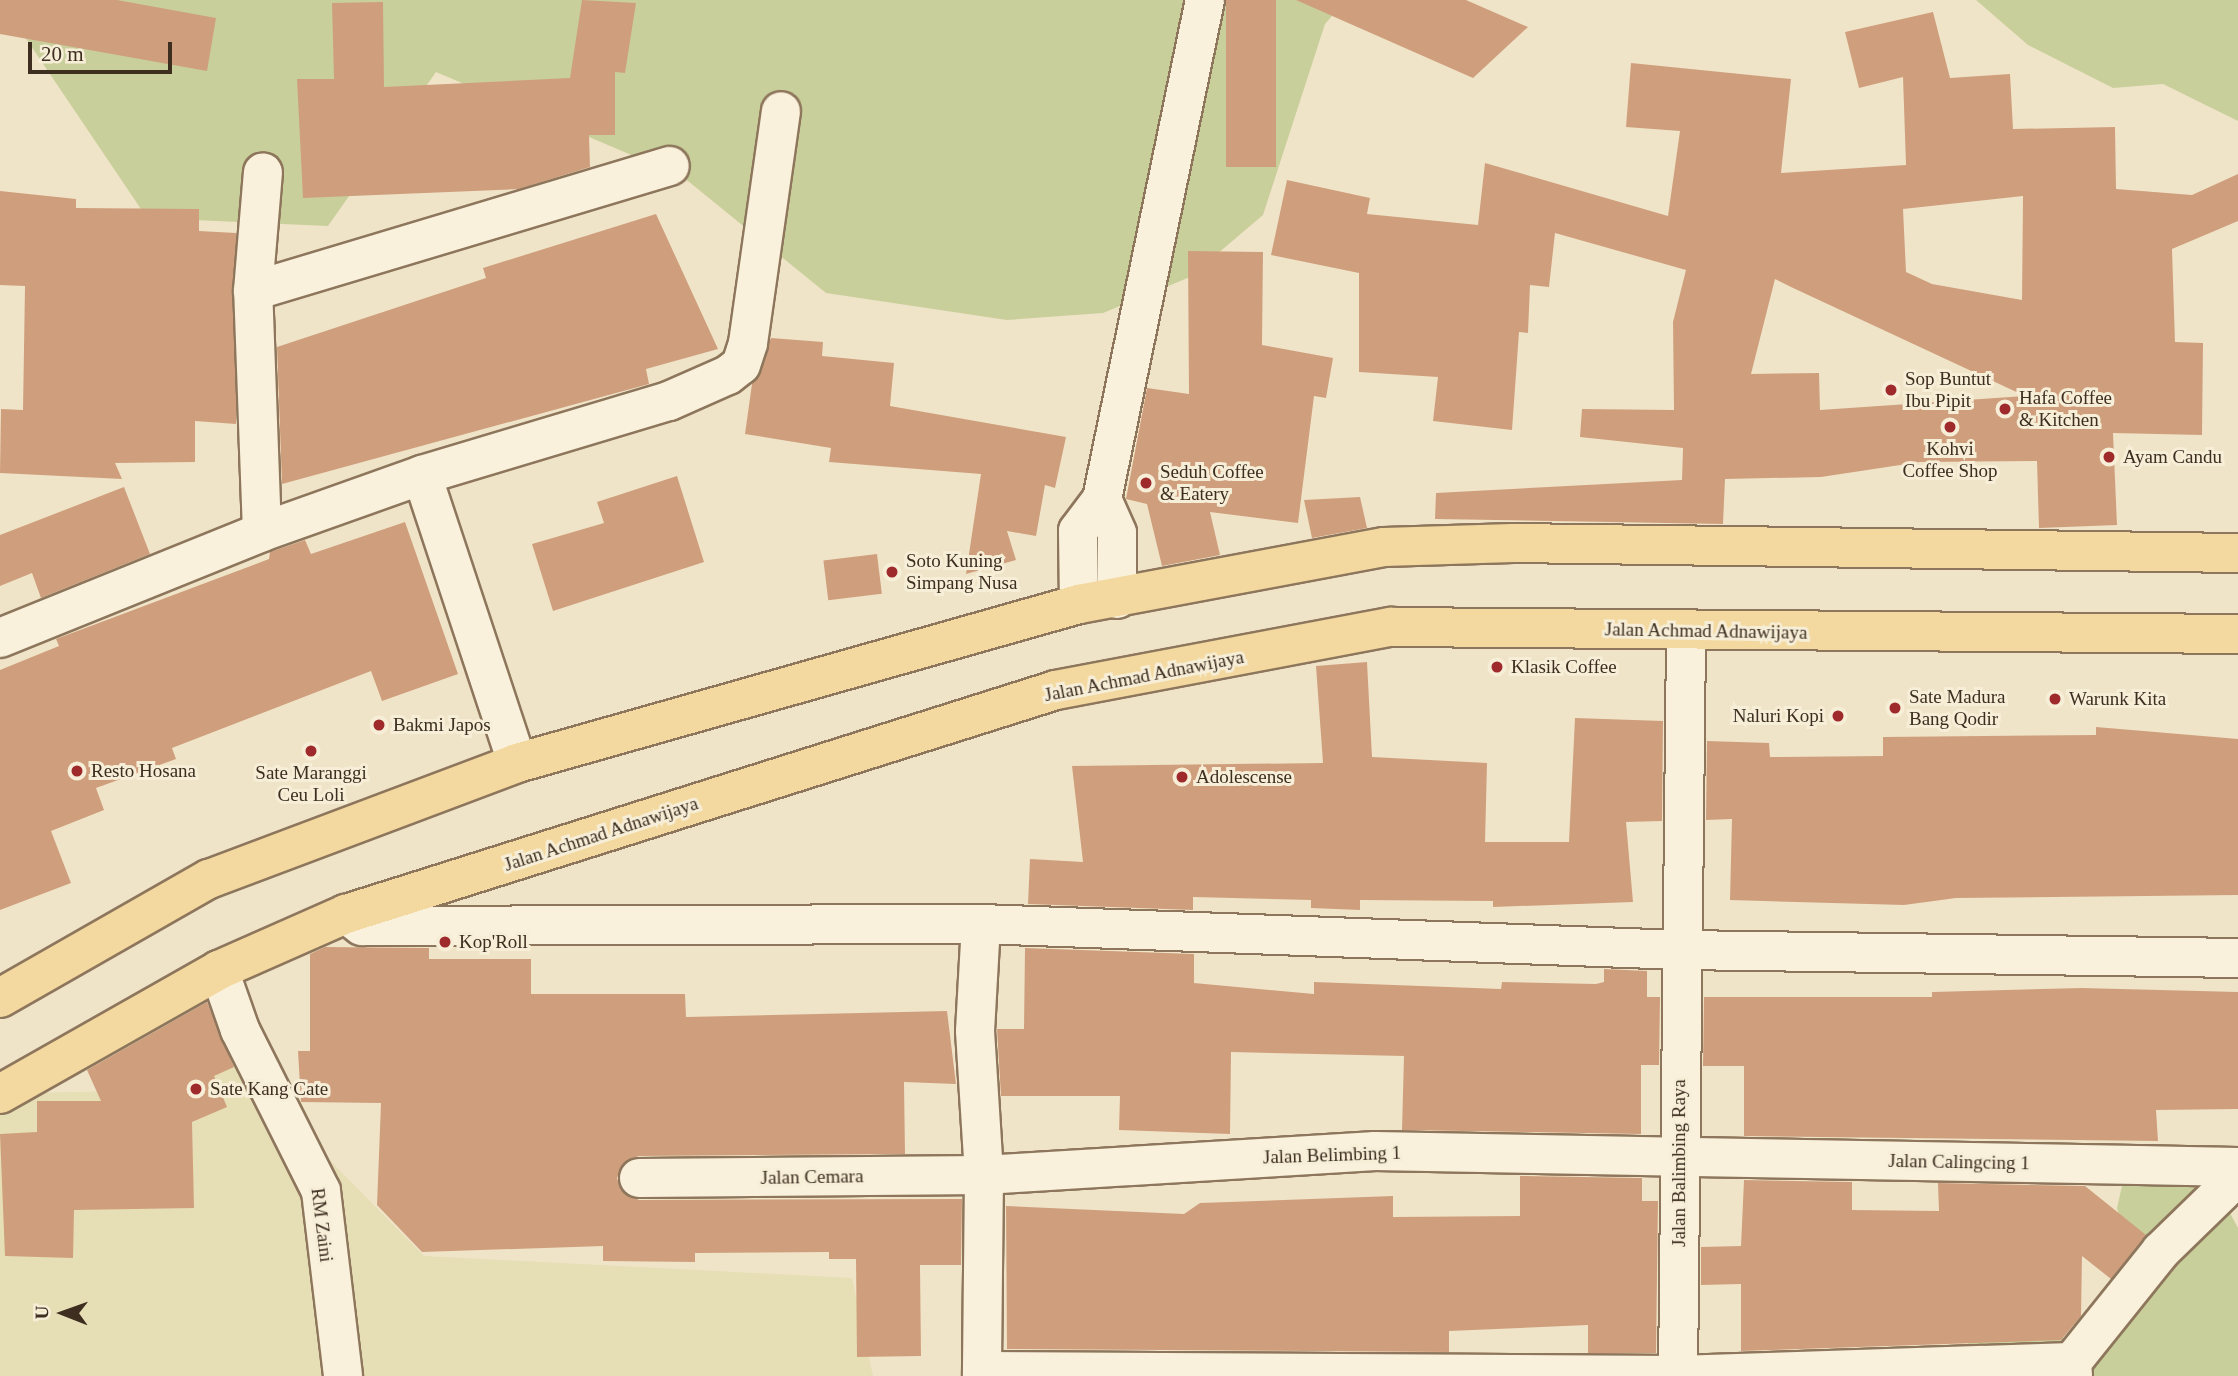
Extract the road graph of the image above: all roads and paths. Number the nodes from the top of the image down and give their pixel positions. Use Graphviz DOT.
graph roads {
  1 [pos="1205,0"];
  2 [pos="781,111"];
  3 [pos="670,166"];
  4 [pos="263,172"];
  5 [pos="253,291"];
  6 [pos="422,475"];
  7 [pos="1102,499"];
  8 [pos="262,532"];
  9 [pos="2238,553"];
  10 [pos="1117,599"];
  11 [pos="1079,604"];
  12 [pos="1686,632"];
  13 [pos="2238,634"];
  14 [pos="0,638"];
  15 [pos="517,763"];
  16 [pos="346,914"];
  17 [pos="981,924"];
  18 [pos="1681,950"];
  19 [pos="2238,958"];
  20 [pos="219,970"];
  21 [pos="0,998"];
  22 [pos="0,1094"];
  23 [pos="1679,1158"];
  24 [pos="2238,1167"];
  25 [pos="984,1175"];
  26 [pos="2238,1176"];
  27 [pos="639,1178"];
  28 [pos="2072,1369"];
  29 [pos="982,1373"];
  30 [pos="343,1376"];
  31 [pos="1678,1376"];
  1 -- 7 [label="street"];
  2 -- 6 [label="street"];
  3 -- 5 [label="street"];
  4 -- 5 [label="street"];
  5 -- 8 [label="street"];
  6 -- 8 [label="street"];
  6 -- 15 [label="street"];
  7 -- 10 [label="street"];
  7 -- 11 [label="street"];
  8 -- 14 [label="street"];
  9 -- 10 [label="main road"];
  10 -- 11 [label="main road"];
  11 -- 15 [label="main road"];
  12 -- 13 [label="main road, Jalan Achmad Adnawijaya"];
  12 -- 16 [label="main road, Jalan Achmad Adnawijaya"];
  12 -- 18 [label="street, Jalan Balimbing Raya"];
  15 -- 21 [label="main road"];
  16 -- 17 [label="street"];
  16 -- 20 [label="main road, Jalan Achmad Adnawijaya"];
  17 -- 18 [label="street"];
  17 -- 25 [label="street"];
  18 -- 19 [label="street"];
  18 -- 23 [label="street, Jalan Balimbing Raya"];
  20 -- 22 [label="main road, Jalan Achmad Adnawijaya"];
  20 -- 30 [label="street, RM Zaini"];
  23 -- 24 [label="street, Jalan Calingcing 1"];
  23 -- 25 [label="street, Jalan Belimbing 1"];
  23 -- 31 [label="street, Jalan Balimbing Raya"];
  25 -- 27 [label="street, Jalan Cemara"];
  25 -- 29 [label="street"];
  26 -- 28 [label="street"];
  28 -- 31 [label="street"];
  29 -- 31 [label="street"];
}
